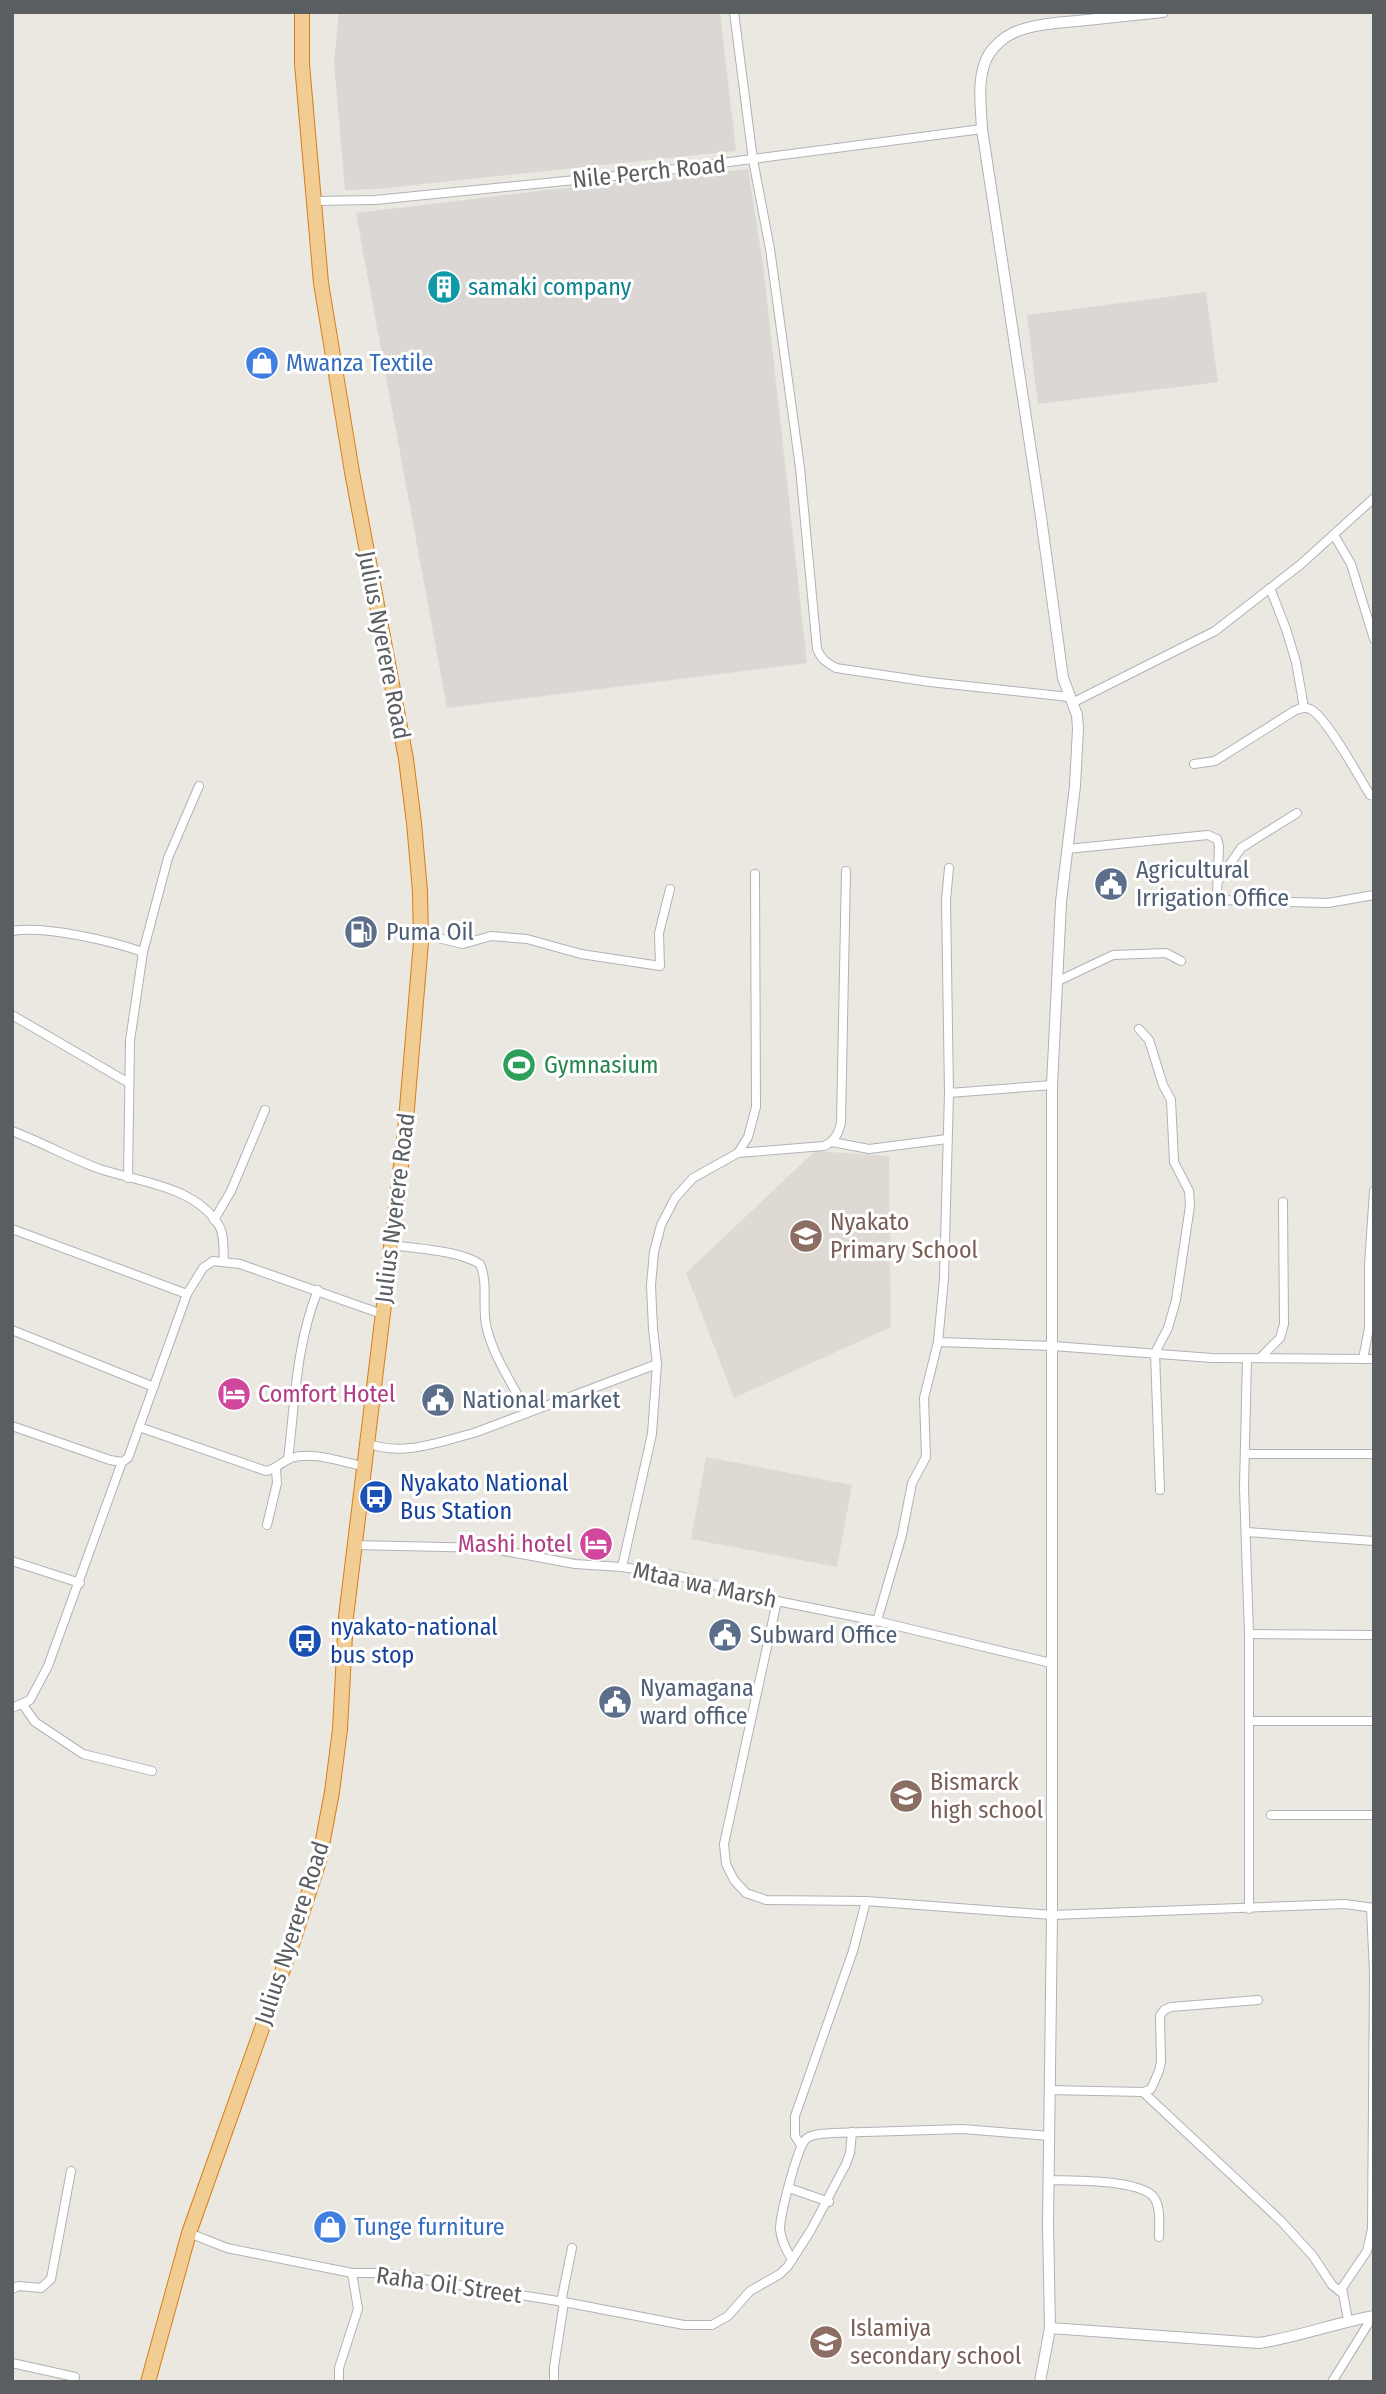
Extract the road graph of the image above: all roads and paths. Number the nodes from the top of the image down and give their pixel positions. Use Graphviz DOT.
graph roads {
  1 [pos="302,12"];
  2 [pos="734,12"];
  3 [pos="1163,12"];
  4 [pos="982,129"];
  5 [pos="753,160"];
  6 [pos="314,201"];
  7 [pos="1374,498"];
  8 [pos="1334,535"];
  9 [pos="1270,587"];
  10 [pos="1374,639"];
  11 [pos="1070,700"];
  12 [pos="1304,708"];
  13 [pos="1194,764"];
  14 [pos="199,786"];
  15 [pos="1374,796"];
  16 [pos="1297,813"];
  17 [pos="1067,849"];
  18 [pos="949,868"];
  19 [pos="846,871"];
  20 [pos="755,874"];
  21 [pos="1219,880"];
  22 [pos="670,889"];
  23 [pos="1374,895"];
  24 [pos="12,932"];
  25 [pos="421,934"];
  26 [pos="143,952"];
  27 [pos="1181,961"];
  28 [pos="1056,982"];
  29 [pos="12,1015"];
  30 [pos="1139,1029"];
  31 [pos="129,1083"];
  32 [pos="1052,1085"];
  33 [pos="949,1093"];
  34 [pos="265,1110"];
  35 [pos="12,1131"];
  36 [pos="947,1139"];
  37 [pos="832,1142"];
  38 [pos="738,1153"];
  39 [pos="128,1178"];
  40 [pos="1374,1191"];
  41 [pos="1283,1202"];
  42 [pos="214,1220"];
  43 [pos="12,1229"];
  44 [pos="391,1245"];
  45 [pos="225,1261"];
  46 [pos="318,1290"];
  47 [pos="187,1294"];
  48 [pos="382,1314"];
  49 [pos="12,1330"];
  50 [pos="938,1342"];
  51 [pos="1053,1346"];
  52 [pos="1155,1353"];
  53 [pos="1261,1356"];
  54 [pos="1247,1358"];
  55 [pos="1363,1359"];
  56 [pos="1374,1359"];
  57 [pos="657,1364"];
  58 [pos="154,1387"];
  59 [pos="527,1413"];
  60 [pos="12,1426"];
  61 [pos="139,1427"];
  62 [pos="367,1443"];
  63 [pos="1245,1454"];
  64 [pos="1374,1454"];
  65 [pos="288,1459"];
  66 [pos="122,1462"];
  67 [pos="363,1466"];
  68 [pos="276,1469"];
  69 [pos="1160,1490"];
  70 [pos="267,1525"];
  71 [pos="1246,1532"];
  72 [pos="1374,1541"];
  73 [pos="354,1545"];
  74 [pos="12,1561"];
  75 [pos="622,1567"];
  76 [pos="80,1583"];
  77 [pos="777,1601"];
  78 [pos="877,1621"];
  79 [pos="1249,1634"];
  80 [pos="1374,1635"];
  81 [pos="1051,1663"];
  82 [pos="23,1705"];
  83 [pos="12,1708"];
  84 [pos="1249,1721"];
  85 [pos="1374,1721"];
  86 [pos="152,1771"];
  87 [pos="1271,1815"];
  88 [pos="1374,1815"];
  89 [pos="866,1901"];
  90 [pos="1373,1908"];
  91 [pos="1249,1909"];
  92 [pos="1052,1915"];
  93 [pos="1258,2000"];
  94 [pos="1049,2090"];
  95 [pos="1143,2092"];
  96 [pos="852,2132"];
  97 [pos="1049,2136"];
  98 [pos="801,2145"];
  99 [pos="71,2171"];
  100 [pos="1050,2180"];
  101 [pos="789,2188"];
  102 [pos="828,2202"];
  103 [pos="189,2233"];
  104 [pos="1159,2237"];
  105 [pos="572,2248"];
  106 [pos="792,2260"];
  107 [pos="352,2273"];
  108 [pos="12,2289"];
  109 [pos="1342,2293"];
  110 [pos="562,2302"];
  111 [pos="1373,2316"];
  112 [pos="1348,2320"];
  113 [pos="1050,2328"];
  114 [pos="12,2363"];
  115 [pos="75,2377"];
  116 [pos="148,2382"];
  117 [pos="339,2382"];
  118 [pos="554,2382"];
  119 [pos="1040,2382"];
  120 [pos="1332,2382"];
  1 -- 6 [label="highway, Julius Nyerere Road"];
  2 -- 5 [label="street"];
  3 -- 4 [label="street"];
  4 -- 5 [label="street, Nile Perch Road"];
  4 -- 11 [label="street"];
  5 -- 6 [label="street, Nile Perch Road"];
  5 -- 11 [label="street"];
  6 -- 25 [label="highway, Julius Nyerere Road"];
  7 -- 8 [label="street"];
  8 -- 9 [label="street"];
  8 -- 10 [label="street"];
  9 -- 11 [label="street"];
  9 -- 12 [label="street"];
  11 -- 17 [label="street"];
  12 -- 13 [label="street"];
  12 -- 15 [label="street"];
  14 -- 26 [label="street"];
  16 -- 21 [label="street"];
  17 -- 21 [label="street"];
  17 -- 28 [label="street"];
  18 -- 33 [label="street"];
  19 -- 37 [label="street"];
  20 -- 38 [label="street"];
  21 -- 23 [label="street"];
  22 -- 25 [label="street"];
  24 -- 26 [label="street"];
  25 -- 44 [label="highway, Julius Nyerere Road"];
  26 -- 31 [label="street"];
  27 -- 28 [label="street"];
  28 -- 32 [label="street"];
  29 -- 31 [label="street"];
  30 -- 52 [label="street"];
  31 -- 39 [label="street"];
  32 -- 33 [label="street"];
  32 -- 51 [label="street"];
  33 -- 36 [label="street"];
  34 -- 42 [label="street"];
  35 -- 39 [label="street"];
  36 -- 37 [label="street"];
  36 -- 50 [label="street"];
  37 -- 38 [label="street"];
  38 -- 57 [label="street"];
  39 -- 42 [label="street"];
  40 -- 55 [label="street"];
  41 -- 53 [label="street"];
  42 -- 45 [label="street"];
  43 -- 47 [label="street"];
  44 -- 48 [label="highway, Julius Nyerere Road"];
  44 -- 59 [label="street"];
  45 -- 46 [label="street"];
  45 -- 47 [label="street"];
  46 -- 48 [label="street"];
  46 -- 65 [label="street"];
  47 -- 58 [label="street"];
  48 -- 62 [label="highway, Julius Nyerere Road"];
  49 -- 58 [label="street"];
  50 -- 51 [label="street"];
  50 -- 78 [label="street"];
  51 -- 52 [label="street"];
  51 -- 81 [label="street"];
  52 -- 54 [label="street"];
  52 -- 69 [label="street"];
  53 -- 54 [label="street"];
  53 -- 55 [label="street"];
  54 -- 63 [label="street"];
  55 -- 56 [label="street"];
  57 -- 59 [label="street"];
  57 -- 75 [label="street"];
  58 -- 61 [label="street"];
  59 -- 62 [label="street"];
  60 -- 66 [label="street"];
  61 -- 66 [label="street"];
  61 -- 68 [label="street"];
  62 -- 67 [label="highway, Julius Nyerere Road"];
  63 -- 64 [label="street"];
  63 -- 71 [label="street"];
  65 -- 67 [label="street"];
  65 -- 68 [label="street"];
  66 -- 76 [label="street"];
  67 -- 73 [label="highway, Julius Nyerere Road"];
  68 -- 70 [label="street"];
  71 -- 72 [label="street"];
  71 -- 79 [label="street"];
  73 -- 75 [label="street, Mtaa wa Marsh"];
  73 -- 103 [label="highway, Julius Nyerere Road"];
  74 -- 76 [label="street"];
  75 -- 77 [label="street, Mtaa wa Marsh"];
  76 -- 82 [label="street"];
  77 -- 78 [label="street, Mtaa wa Marsh"];
  77 -- 89 [label="street"];
  78 -- 81 [label="street, Mtaa wa Marsh"];
  79 -- 80 [label="street"];
  79 -- 84 [label="street"];
  81 -- 92 [label="street"];
  82 -- 83 [label="street"];
  82 -- 86 [label="street"];
  84 -- 85 [label="street"];
  84 -- 91 [label="street"];
  87 -- 88 [label="street"];
  89 -- 92 [label="street"];
  89 -- 98 [label="street"];
  90 -- 91 [label="street"];
  90 -- 109 [label="street"];
  91 -- 92 [label="street"];
  92 -- 94 [label="street"];
  93 -- 95 [label="street"];
  94 -- 95 [label="street"];
  94 -- 97 [label="street"];
  95 -- 109 [label="street"];
  96 -- 97 [label="street"];
  96 -- 98 [label="street"];
  96 -- 102 [label="street"];
  97 -- 100 [label="street"];
  98 -- 101 [label="street"];
  99 -- 108 [label="street"];
  100 -- 104 [label="street"];
  100 -- 113 [label="street"];
  101 -- 102 [label="street"];
  101 -- 106 [label="street"];
  102 -- 106 [label="street"];
  103 -- 107 [label="street, Raha Oil Street"];
  103 -- 116 [label="highway, Julius Nyerere Road"];
  105 -- 110 [label="street"];
  106 -- 110 [label="street, Raha Oil Street"];
  107 -- 110 [label="street, Raha Oil Street"];
  107 -- 117 [label="street"];
  109 -- 112 [label="street"];
  110 -- 118 [label="street"];
  111 -- 112 [label="street"];
  111 -- 120 [label="street"];
  112 -- 113 [label="street"];
  113 -- 119 [label="street"];
  114 -- 115 [label="street"];
}
